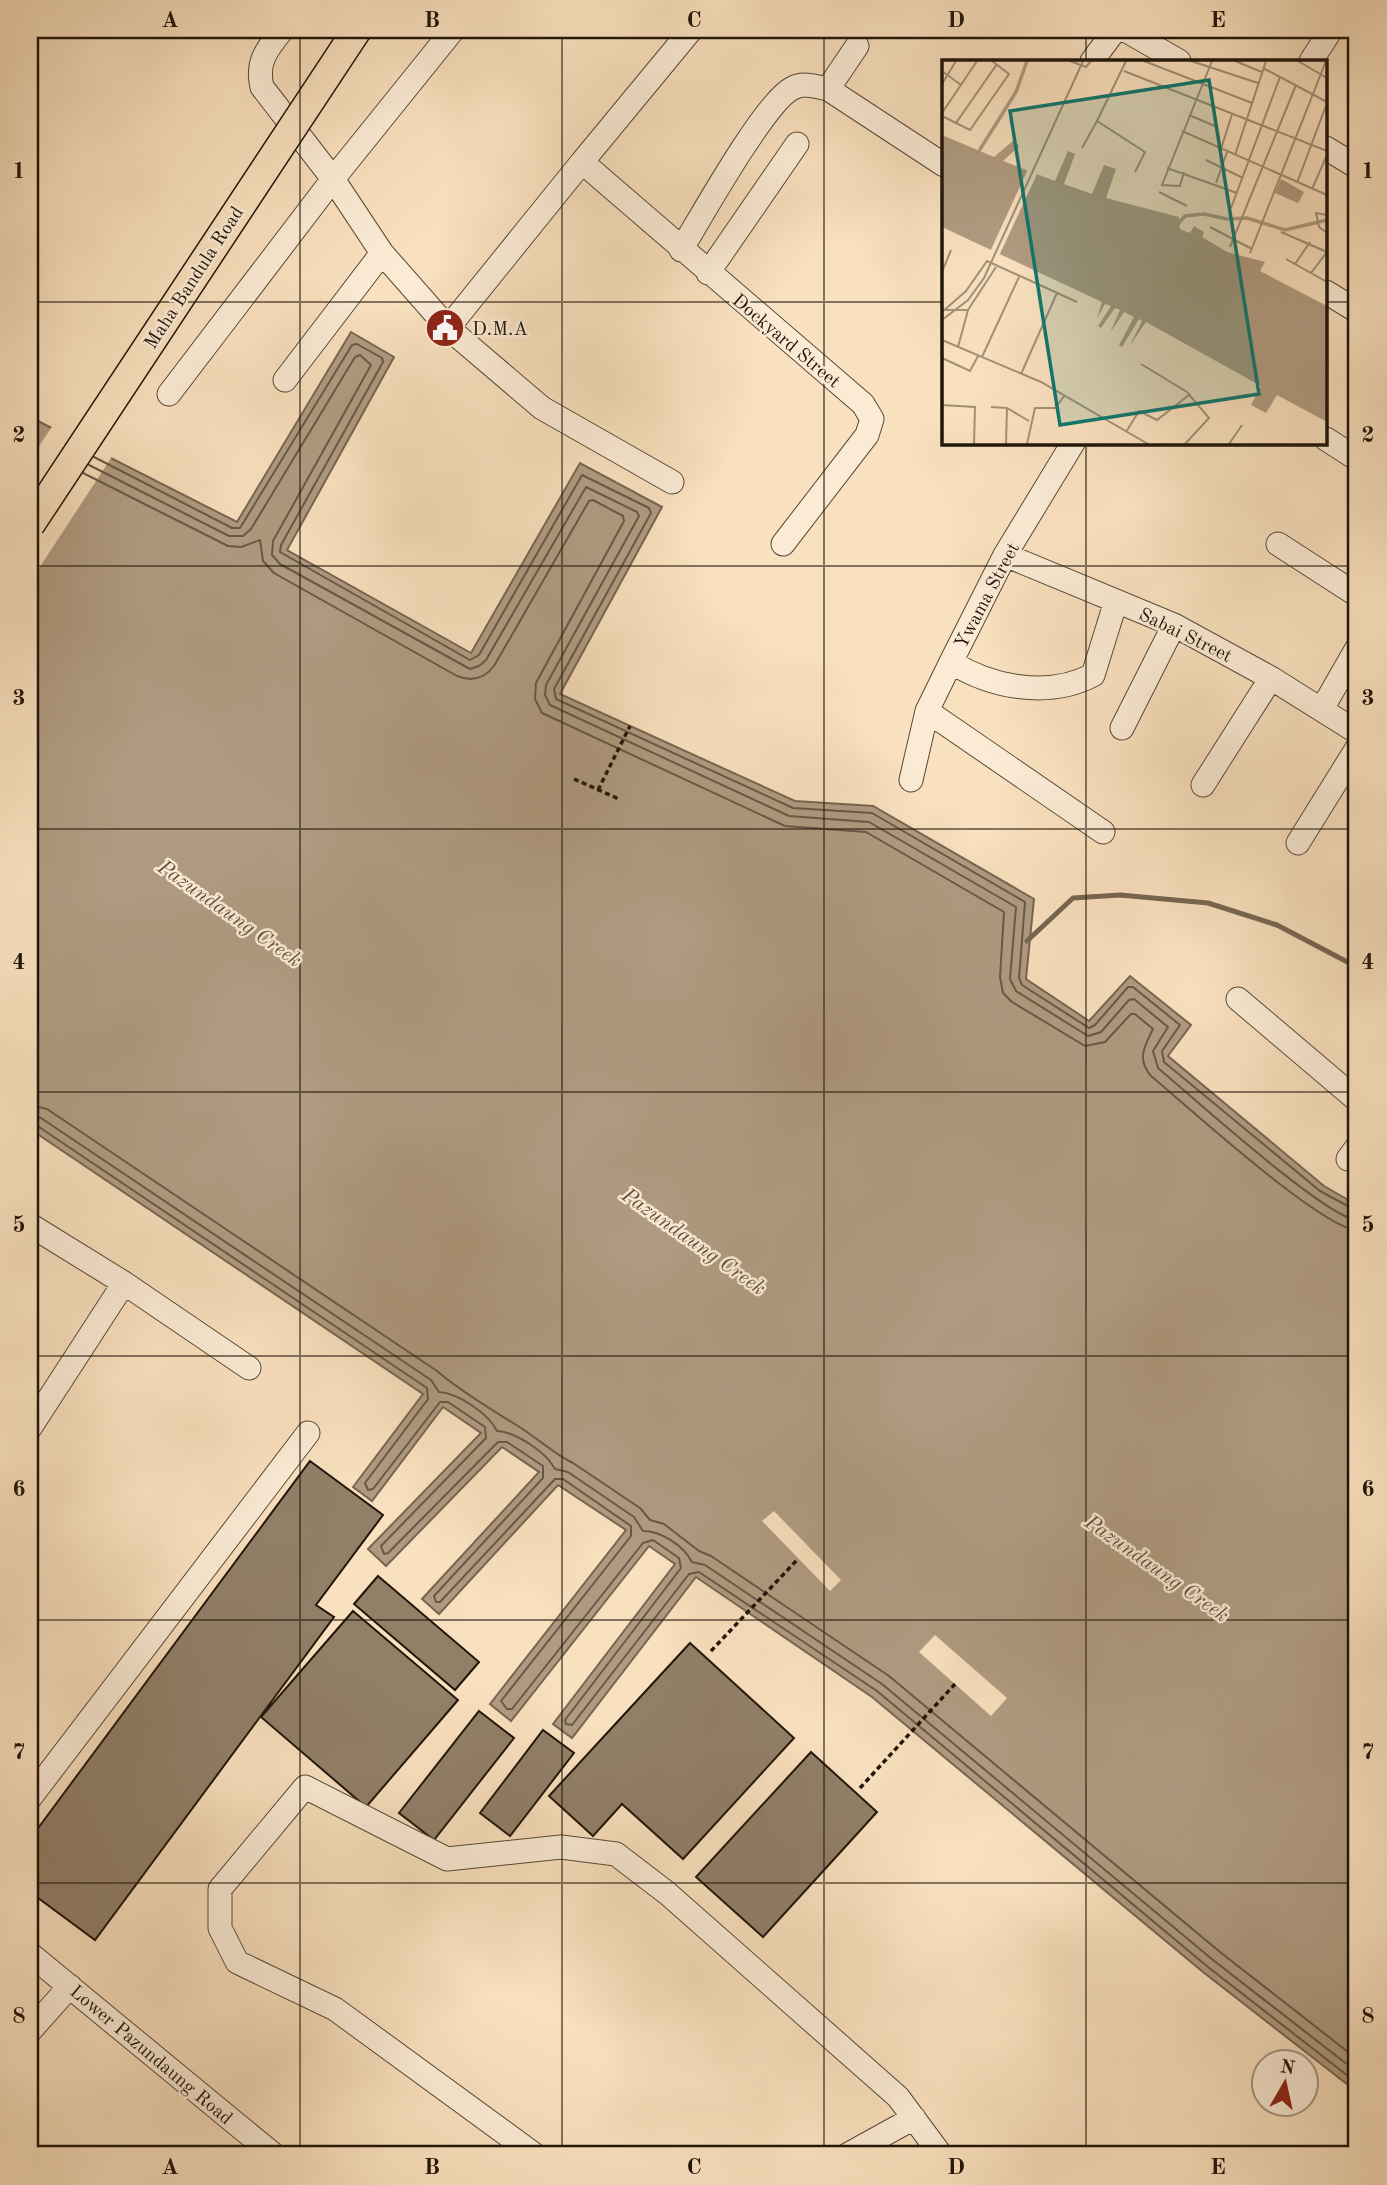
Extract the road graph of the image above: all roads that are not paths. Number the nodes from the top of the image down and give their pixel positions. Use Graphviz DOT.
graph roads {
  1 [pos="282,30"];
  2 [pos="357,30"];
  3 [pos="453,30"];
  4 [pos="691,30"];
  5 [pos="1115,30"];
  6 [pos="1125,30"];
  7 [pos="1331,30"];
  8 [pos="857,46"];
  9 [pos="1093,60"];
  10 [pos="1177,60"];
  11 [pos="1312,60"];
  12 [pos="828,89"];
  13 [pos="797,144"];
  14 [pos="1328,149"];
  15 [pos="582,162"];
  16 [pos="942,164"];
  17 [pos="1357,167"];
  18 [pos="332,179"];
  19 [pos="681,250"];
  20 [pos="382,253"];
  21 [pos="708,273"];
  22 [pos="1328,293"];
  23 [pos="1357,311"];
  24 [pos="448,328"];
  25 [pos="285,380"];
  26 [pos="169,394"];
  27 [pos="1328,440"];
  28 [pos="1072,444"];
  29 [pos="1357,459"];
  30 [pos="672,482"];
  31 [pos="30,525"];
  32 [pos="783,544"];
  33 [pos="1278,544"];
  34 [pos="1005,555"];
  35 [pos="1357,595"];
  36 [pos="1116,601"];
  37 [pos="1174,625"];
  38 [pos="1357,648"];
  39 [pos="951,662"];
  40 [pos="1271,678"];
  41 [pos="1322,709"];
  42 [pos="927,710"];
  43 [pos="1122,728"];
  44 [pos="1357,732"];
  45 [pos="1357,748"];
  46 [pos="911,780"];
  47 [pos="1203,785"];
  48 [pos="1103,832"];
  49 [pos="1298,843"];
  50 [pos="1238,999"];
  51 [pos="1357,1100"];
  52 [pos="30,1225"];
  53 [pos="124,1283"];
  54 [pos="249,1368"];
  55 [pos="30,1428"];
  56 [pos="308,1433"];
  57 [pos="30,1798"];
  58 [pos="30,1954"];
  59 [pos="70,1986"];
  60 [pos="30,2031"];
  61 [pos="914,2118"];
  62 [pos="274,2155"];
  63 [pos="535,2155"];
  64 [pos="847,2155"];
  65 [pos="941,2155"];
  1 -- 18 [label="street"];
  2 -- 31 [label="main road, Maha Bandula Road, bridge"];
  3 -- 18 [label="street"];
  4 -- 15 [label="street"];
  5 -- 9 [label="street"];
  6 -- 10 [label="street"];
  7 -- 11 [label="street"];
  8 -- 12 [label="street"];
  12 -- 16 [label="street"];
  12 -- 19 [label="street"];
  13 -- 21 [label="street"];
  14 -- 17 [label="street"];
  15 -- 19 [label="street, Dockyard Street"];
  15 -- 24 [label="street"];
  18 -- 20 [label="street"];
  18 -- 26 [label="street"];
  19 -- 21 [label="street, Dockyard Street"];
  20 -- 24 [label="street"];
  20 -- 25 [label="street"];
  21 -- 32 [label="street, Dockyard Street"];
  22 -- 23 [label="street"];
  24 -- 30 [label="street"];
  27 -- 29 [label="street"];
  28 -- 34 [label="street, Ywama Street"];
  33 -- 35 [label="street"];
  34 -- 36 [label="street, Sabai Street"];
  34 -- 39 [label="street, Ywama Street"];
  36 -- 37 [label="street, Sabai Street"];
  36 -- 39 [label="street, Ywama Street"];
  37 -- 40 [label="street, Sabai Street"];
  37 -- 43 [label="street"];
  38 -- 41 [label="street"];
  39 -- 42 [label="street"];
  40 -- 41 [label="street, Sabai Street"];
  40 -- 47 [label="street"];
  41 -- 44 [label="street, Sabai Street"];
  42 -- 46 [label="street"];
  42 -- 48 [label="street"];
  45 -- 49 [label="street"];
  50 -- 51 [label="street"];
  52 -- 53 [label="street"];
  53 -- 54 [label="street"];
  53 -- 55 [label="street"];
  56 -- 57 [label="street"];
  58 -- 59 [label="street, Lower Pazundaung Road"];
  59 -- 60 [label="street"];
  59 -- 62 [label="street, Lower Pazundaung Road"];
  61 -- 63 [label="street"];
  61 -- 64 [label="street"];
  61 -- 65 [label="street"];
}
